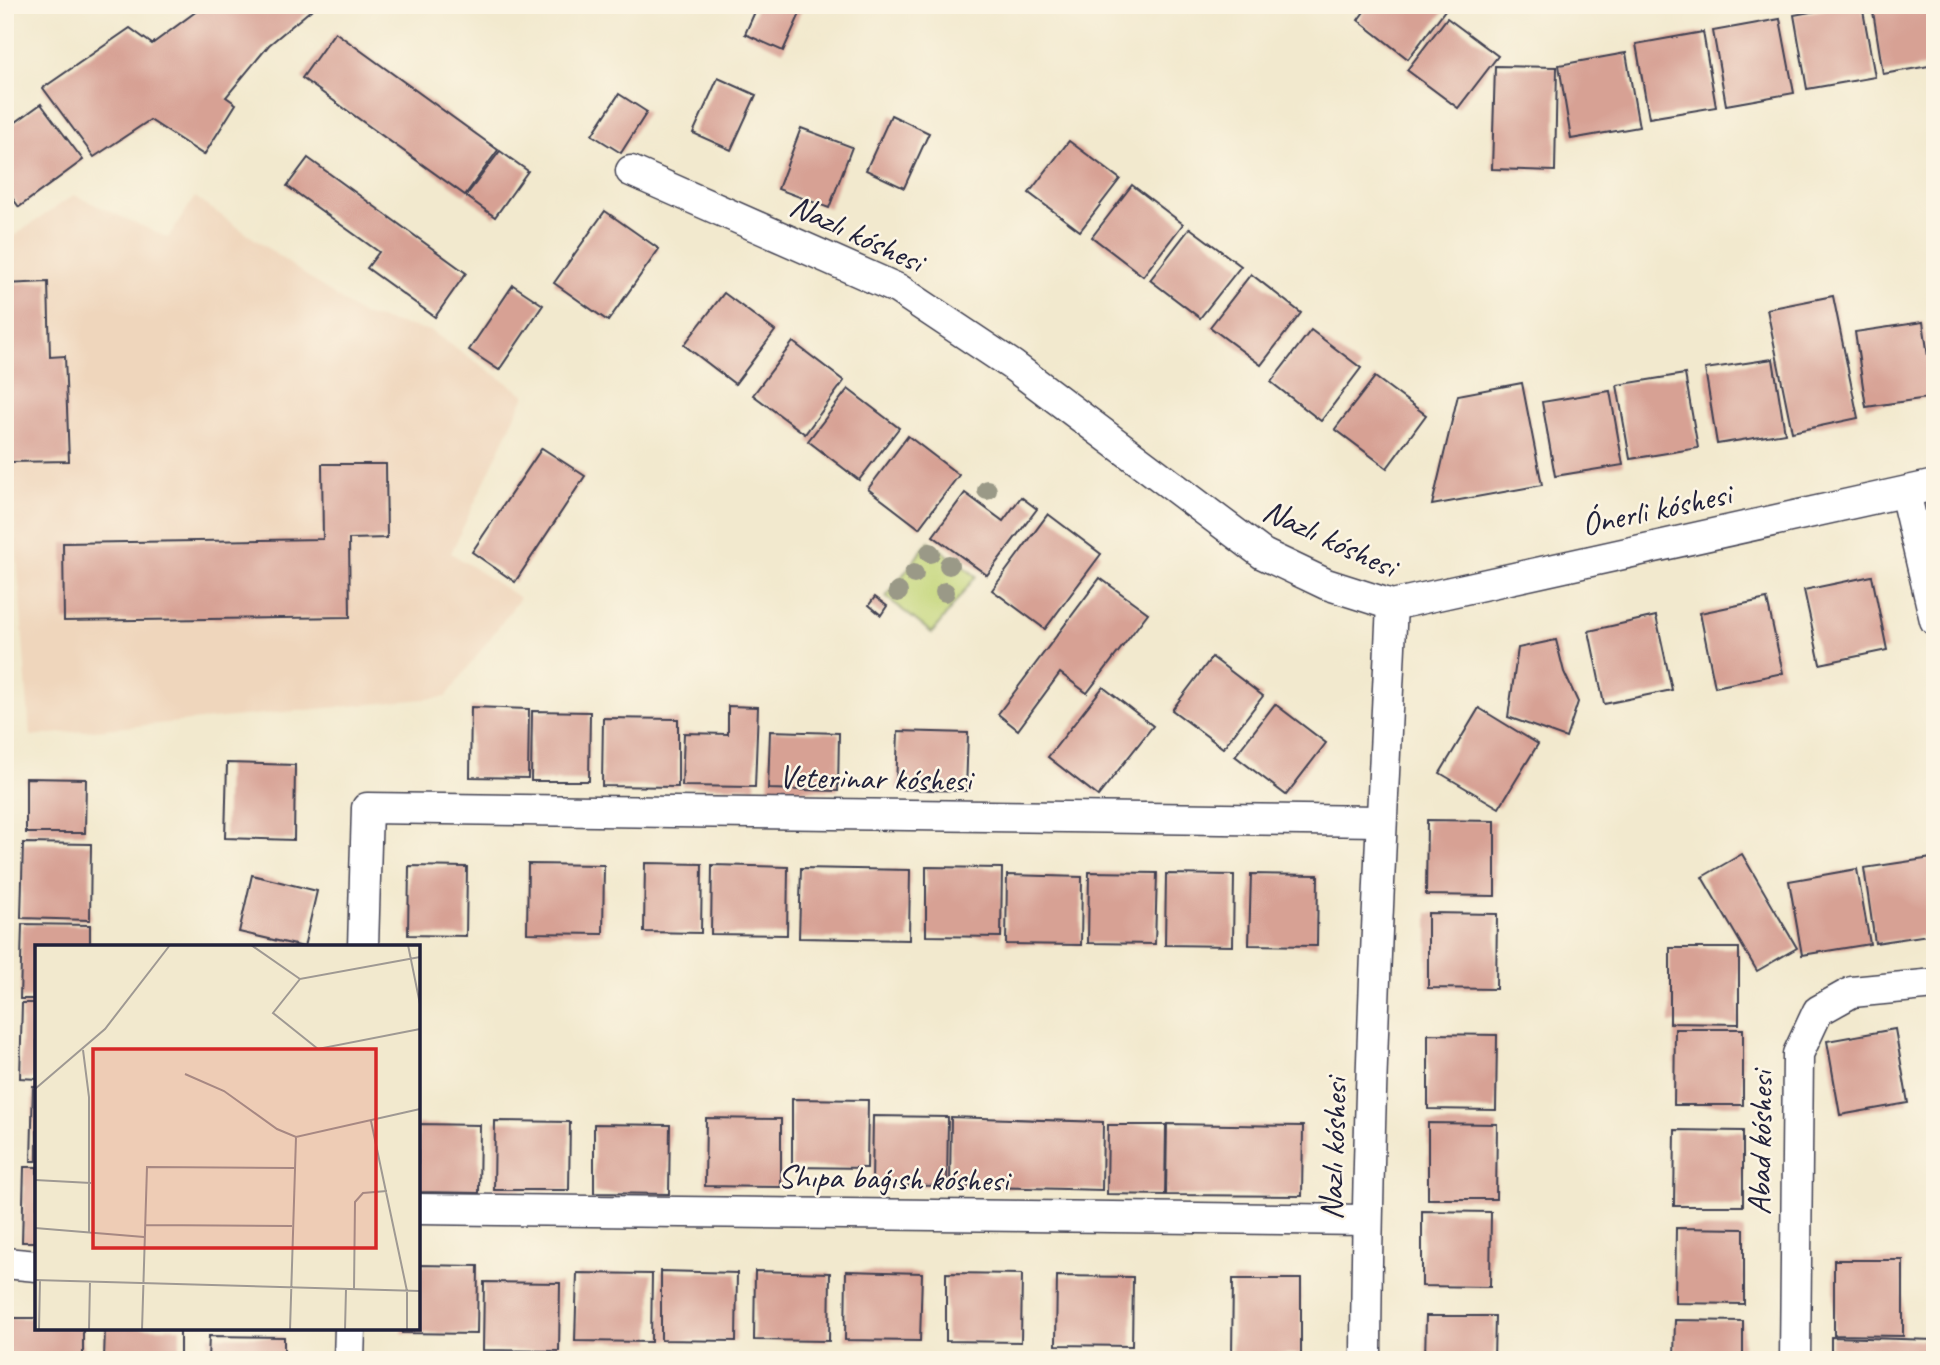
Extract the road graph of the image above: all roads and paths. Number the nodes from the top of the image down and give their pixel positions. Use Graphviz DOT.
graph roads {
  1 [pos="631,172"];
  2 [pos="1935,485"];
  3 [pos="1905,492"];
  4 [pos="1392,605"];
  5 [pos="1935,620"];
  6 [pos="1381,821"];
  7 [pos="363,945"];
  8 [pos="1935,984"];
  9 [pos="420,1209"];
  10 [pos="1367,1220"];
  11 [pos="5,1263"];
  12 [pos="35,1266"];
  13 [pos="350,1330"];
  14 [pos="349,1360"];
  15 [pos="1366,1360"];
  16 [pos="1794,1360"];
  1 -- 4 [label="street, Nazlı kóshesi"];
  2 -- 3 [label="street, Ónerli kóshesi"];
  3 -- 4 [label="street, Ónerli kóshesi"];
  3 -- 5 [label="street"];
  4 -- 6 [label="street, Nazlı kóshesi"];
  6 -- 7 [label="street, Veterinar kóshesi"];
  6 -- 10 [label="street, Nazlı kóshesi"];
  8 -- 16 [label="street, Abad kóshesi"];
  9 -- 10 [label="street, Shıpa baǵısh kóshesi"];
  10 -- 15 [label="street, Nazlı kóshesi"];
  11 -- 12 [label="street"];
  13 -- 14 [label="street"];
}
